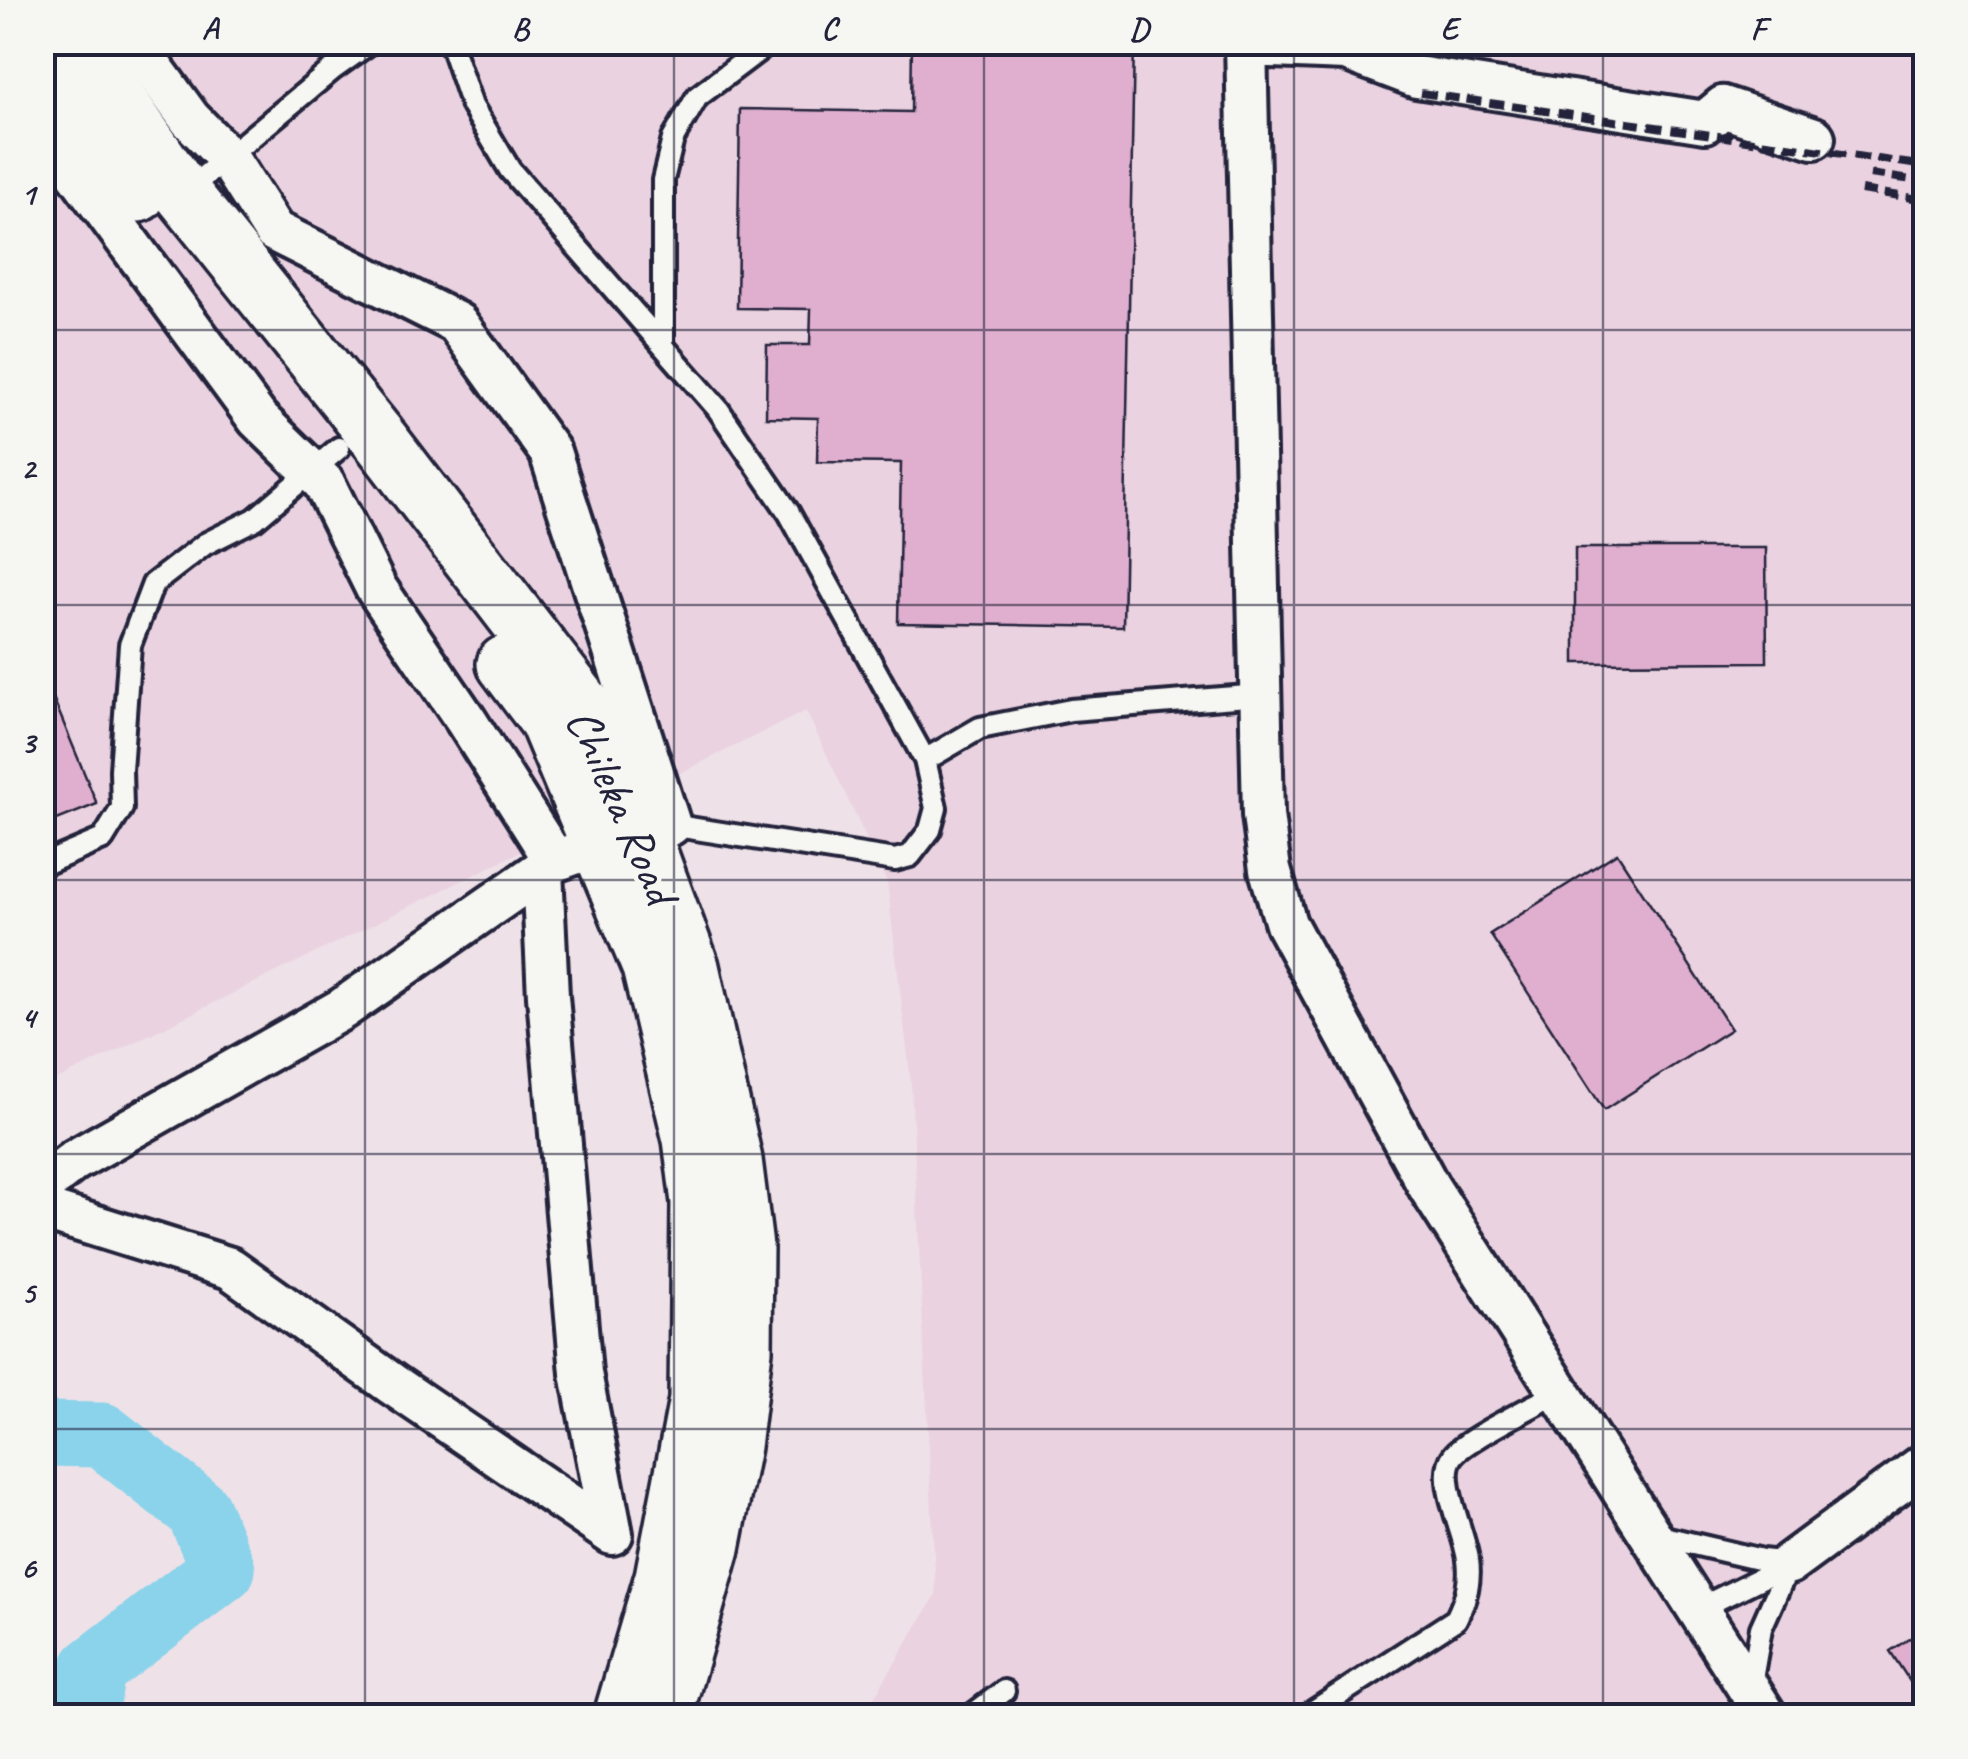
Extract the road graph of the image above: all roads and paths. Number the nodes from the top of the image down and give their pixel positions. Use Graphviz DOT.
graph roads {
  1 [pos="371,42"];
  2 [pos="450,42"];
  3 [pos="770,42"];
  4 [pos="1246,44"];
  5 [pos="1348,46"];
  6 [pos="82,68"];
  7 [pos="1814,138"];
  8 [pos="228,157"];
  9 [pos="182,194"];
  10 [pos="663,346"];
  11 [pos="326,460"];
  12 [pos="1260,696"];
  13 [pos="925,760"];
  14 [pos="602,846"];
  15 [pos="42,865"];
  16 [pos="42,1186"];
  17 [pos="42,1209"];
  18 [pos="1559,1392"];
  19 [pos="1926,1462"];
  20 [pos="1648,1534"];
  21 [pos="1790,1564"];
  22 [pos="1696,1610"];
  23 [pos="1004,1691"];
  24 [pos="1758,1704"];
  25 [pos="622,1716"];
  26 [pos="664,1716"];
  27 [pos="971,1716"];
  28 [pos="1306,1716"];
  1 -- 8 [label="lane"];
  2 -- 10 [label="lane"];
  3 -- 10 [label="lane"];
  4 -- 5 [label="street"];
  4 -- 12 [label="street"];
  5 -- 7 [label="street"];
  6 -- 8 [label="street"];
  6 -- 9 [label="highway, Chileka Road"];
  6 -- 11 [label="highway"];
  8 -- 9 [label="lane"];
  8 -- 14 [label="street"];
  9 -- 14 [label="highway, Chileka Road"];
  10 -- 13 [label="lane"];
  11 -- 14 [label="highway"];
  11 -- 15 [label="lane"];
  12 -- 13 [label="lane"];
  12 -- 18 [label="street"];
  13 -- 14 [label="lane"];
  14 -- 16 [label="street"];
  14 -- 17 [label="street"];
  14 -- 25 [label="highway"];
  14 -- 26 [label="highway, Chileka Road"];
  18 -- 20 [label="street"];
  18 -- 28 [label="lane"];
  19 -- 21 [label="street"];
  20 -- 21 [label="lane"];
  20 -- 22 [label="street"];
  21 -- 22 [label="lane"];
  21 -- 24 [label="lane"];
  22 -- 24 [label="street"];
  23 -- 27 [label="lane"];
}
